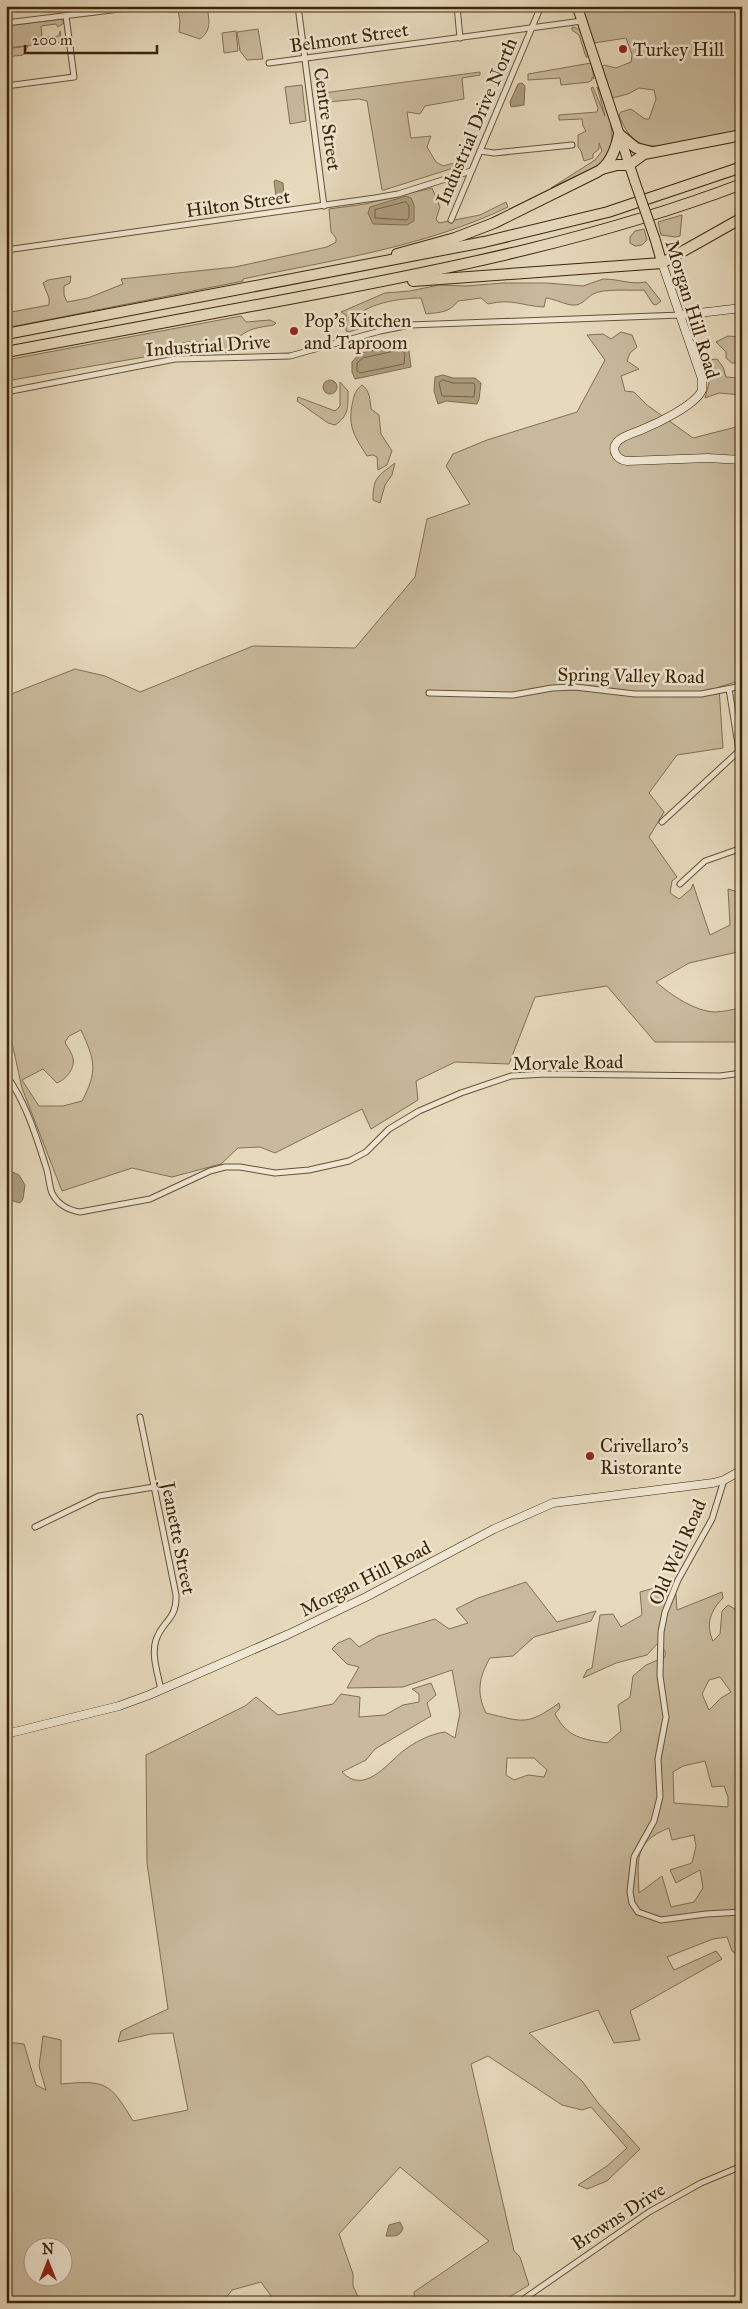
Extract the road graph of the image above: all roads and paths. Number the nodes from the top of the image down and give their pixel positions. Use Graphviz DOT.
graph roads {
  1 [pos="144,6"];
  2 [pos="298,6"];
  3 [pos="457,6"];
  4 [pos="541,6"];
  5 [pos="577,6"];
  6 [pos="120,8"];
  7 [pos="66,16"];
  8 [pos="582,21"];
  9 [pos="6,23"];
  10 [pos="532,27"];
  11 [pos="460,38"];
  12 [pos="305,59"];
  13 [pos="269,63"];
  14 [pos="6,86"];
  15 [pos="619,134"];
  16 [pos="742,135"];
  17 [pos="572,145"];
  18 [pos="480,151"];
  19 [pos="655,152"];
  20 [pos="629,166"];
  21 [pos="742,167"];
  22 [pos="602,169"];
  23 [pos="471,171"];
  24 [pos="742,184"];
  25 [pos="324,206"];
  26 [pos="742,218"];
  27 [pos="451,220"];
  28 [pos="6,250"];
  29 [pos="662,263"];
  30 [pos="327,273"];
  31 [pos="361,286"];
  32 [pos="742,308"];
  33 [pos="681,315"];
  34 [pos="6,334"];
  35 [pos="6,352"];
  36 [pos="6,392"];
  37 [pos="742,460"];
  38 [pos="742,686"];
  39 [pos="729,689"];
  40 [pos="429,693"];
  41 [pos="739,751"];
  42 [pos="742,769"];
  43 [pos="662,822"];
  44 [pos="742,848"];
  45 [pos="680,884"];
  46 [pos="742,1074"];
  47 [pos="6,1076"];
  48 [pos="140,1417"];
  49 [pos="742,1470"];
  50 [pos="724,1480"];
  51 [pos="154,1487"];
  52 [pos="35,1527"];
  53 [pos="161,1690"];
  54 [pos="6,1734"];
  55 [pos="742,1912"];
  56 [pos="742,2166"];
  57 [pos="518,2303"];
  1 -- 6 [label="street"];
  2 -- 12 [label="street, Centre Street"];
  3 -- 11 [label="street"];
  4 -- 10 [label="street, Industrial Drive North"];
  5 -- 8 [label="main road, Morgan Hill Road"];
  6 -- 7 [label="street"];
  7 -- 9 [label="street"];
  7 -- 14 [label="street"];
  8 -- 10 [label="street, Belmont Street"];
  8 -- 15 [label="main road, Morgan Hill Road"];
  10 -- 11 [label="street, Belmont Street"];
  10 -- 18 [label="street, Industrial Drive North"];
  11 -- 12 [label="street, Belmont Street"];
  12 -- 13 [label="street, Belmont Street"];
  12 -- 25 [label="street, Centre Street"];
  15 -- 19 [label="highway"];
  15 -- 20 [label="main road, Morgan Hill Road"];
  15 -- 22 [label="highway"];
  16 -- 19 [label="highway"];
  17 -- 18 [label="street"];
  18 -- 23 [label="street, Industrial Drive North"];
  19 -- 20 [label="highway"];
  20 -- 22 [label="highway"];
  20 -- 29 [label="main road, Morgan Hill Road, bridge"];
  21 -- 30 [label="highway"];
  22 -- 30 [label="highway"];
  23 -- 25 [label="street, Hilton Street"];
  23 -- 27 [label="street, Industrial Drive North"];
  24 -- 31 [label="highway"];
  25 -- 28 [label="street, Hilton Street"];
  26 -- 29 [label="highway"];
  29 -- 31 [label="highway"];
  29 -- 33 [label="main road, Morgan Hill Road"];
  30 -- 34 [label="highway"];
  31 -- 35 [label="highway"];
  32 -- 33 [label="main road"];
  33 -- 36 [label="street, Industrial Drive"];
  33 -- 37 [label="main road, Morgan Hill Road"];
  38 -- 39 [label="street, Spring Valley Road"];
  39 -- 40 [label="street, Spring Valley Road"];
  39 -- 41 [label="street"];
  41 -- 42 [label="street"];
  41 -- 43 [label="street"];
  44 -- 45 [label="street"];
  46 -- 47 [label="street, Morvale Road"];
  48 -- 51 [label="street, Jeanette Street"];
  49 -- 50 [label="main road, Morgan Hill Road"];
  50 -- 53 [label="main road, Morgan Hill Road"];
  50 -- 55 [label="street, Old Well Road"];
  51 -- 52 [label="street"];
  51 -- 53 [label="street, Jeanette Street"];
  53 -- 54 [label="main road, Morgan Hill Road"];
  56 -- 57 [label="street, Browns Drive"];
}
